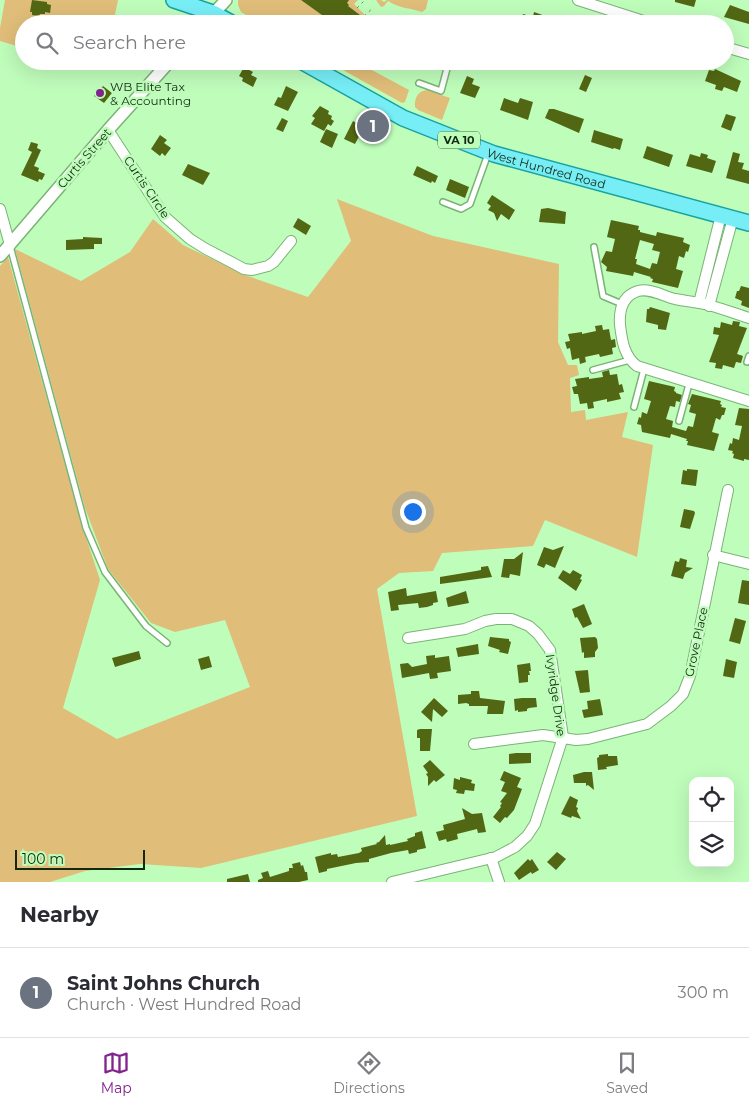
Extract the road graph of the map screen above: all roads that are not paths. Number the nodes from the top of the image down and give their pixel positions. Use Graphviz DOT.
graph roads {
  1 [pos="174,0"];
  2 [pos="226,0"];
  3 [pos="578,0"];
  4 [pos="203,15"];
  5 [pos="212,15"];
  6 [pos="625,15"];
  7 [pos="734,50"];
  8 [pos="749,54"];
  9 [pos="162,70"];
  10 [pos="316,70"];
  11 [pos="447,70"];
  12 [pos="419,83"];
  13 [pos="108,130"];
  14 [pos="488,152"];
  15 [pos="443,202"];
  16 [pos="0,209"];
  17 [pos="727,217"];
  18 [pos="749,223"];
  19 [pos="291,241"];
  20 [pos="10,245"];
  21 [pos="594,246"];
  22 [pos="0,256"];
  23 [pos="699,303"];
  24 [pos="622,304"];
  25 [pos="710,306"];
  26 [pos="749,318"];
  27 [pos="749,356"];
  28 [pos="630,360"];
  29 [pos="748,362"];
  30 [pos="644,369"];
  31 [pos="593,370"];
  32 [pos="689,384"];
  33 [pos="749,401"];
  34 [pos="634,407"];
  35 [pos="679,421"];
  36 [pos="728,490"];
  37 [pos="713,555"];
  38 [pos="749,564"];
  39 [pos="408,638"];
  40 [pos="167,643"];
  41 [pos="563,737"];
  42 [pos="474,744"];
  43 [pos="491,858"];
  44 [pos="392,882"];
  45 [pos="499,882"];
  1 -- 4 [label="main road"];
  2 -- 5 [label="street"];
  3 -- 6 [label="street"];
  7 -- 8 [label="street"];
  9 -- 13 [label="street, Curtis Street"];
  10 -- 14 [label="main road, West Hundred Road / VA 10"];
  11 -- 12 [label="lane"];
  13 -- 19 [label="street, Curtis Circle"];
  13 -- 20 [label="street, Curtis Street"];
  14 -- 15 [label="lane"];
  14 -- 17 [label="main road, West Hundred Road / VA 10"];
  16 -- 20 [label="street"];
  17 -- 18 [label="main road, West Hundred Road / VA 10"];
  17 -- 23 [label="street"];
  17 -- 25 [label="street"];
  20 -- 22 [label="street, Curtis Street"];
  20 -- 40 [label="lane"];
  21 -- 24 [label="lane"];
  23 -- 24 [label="street"];
  23 -- 25 [label="street"];
  24 -- 28 [label="street"];
  25 -- 26 [label="street"];
  27 -- 29 [label="lane"];
  28 -- 30 [label="street"];
  28 -- 31 [label="lane"];
  30 -- 32 [label="street"];
  30 -- 34 [label="lane"];
  32 -- 33 [label="street"];
  32 -- 35 [label="lane"];
  36 -- 37 [label="street, Grove Place"];
  37 -- 38 [label="street"];
  37 -- 41 [label="street, Grove Place"];
  39 -- 41 [label="street, Ivyridge Drive"];
  41 -- 42 [label="street, Grove Place"];
  41 -- 43 [label="street, Ivyridge Drive"];
  43 -- 44 [label="street, Ivyridge Drive"];
  43 -- 45 [label="street"];
}
